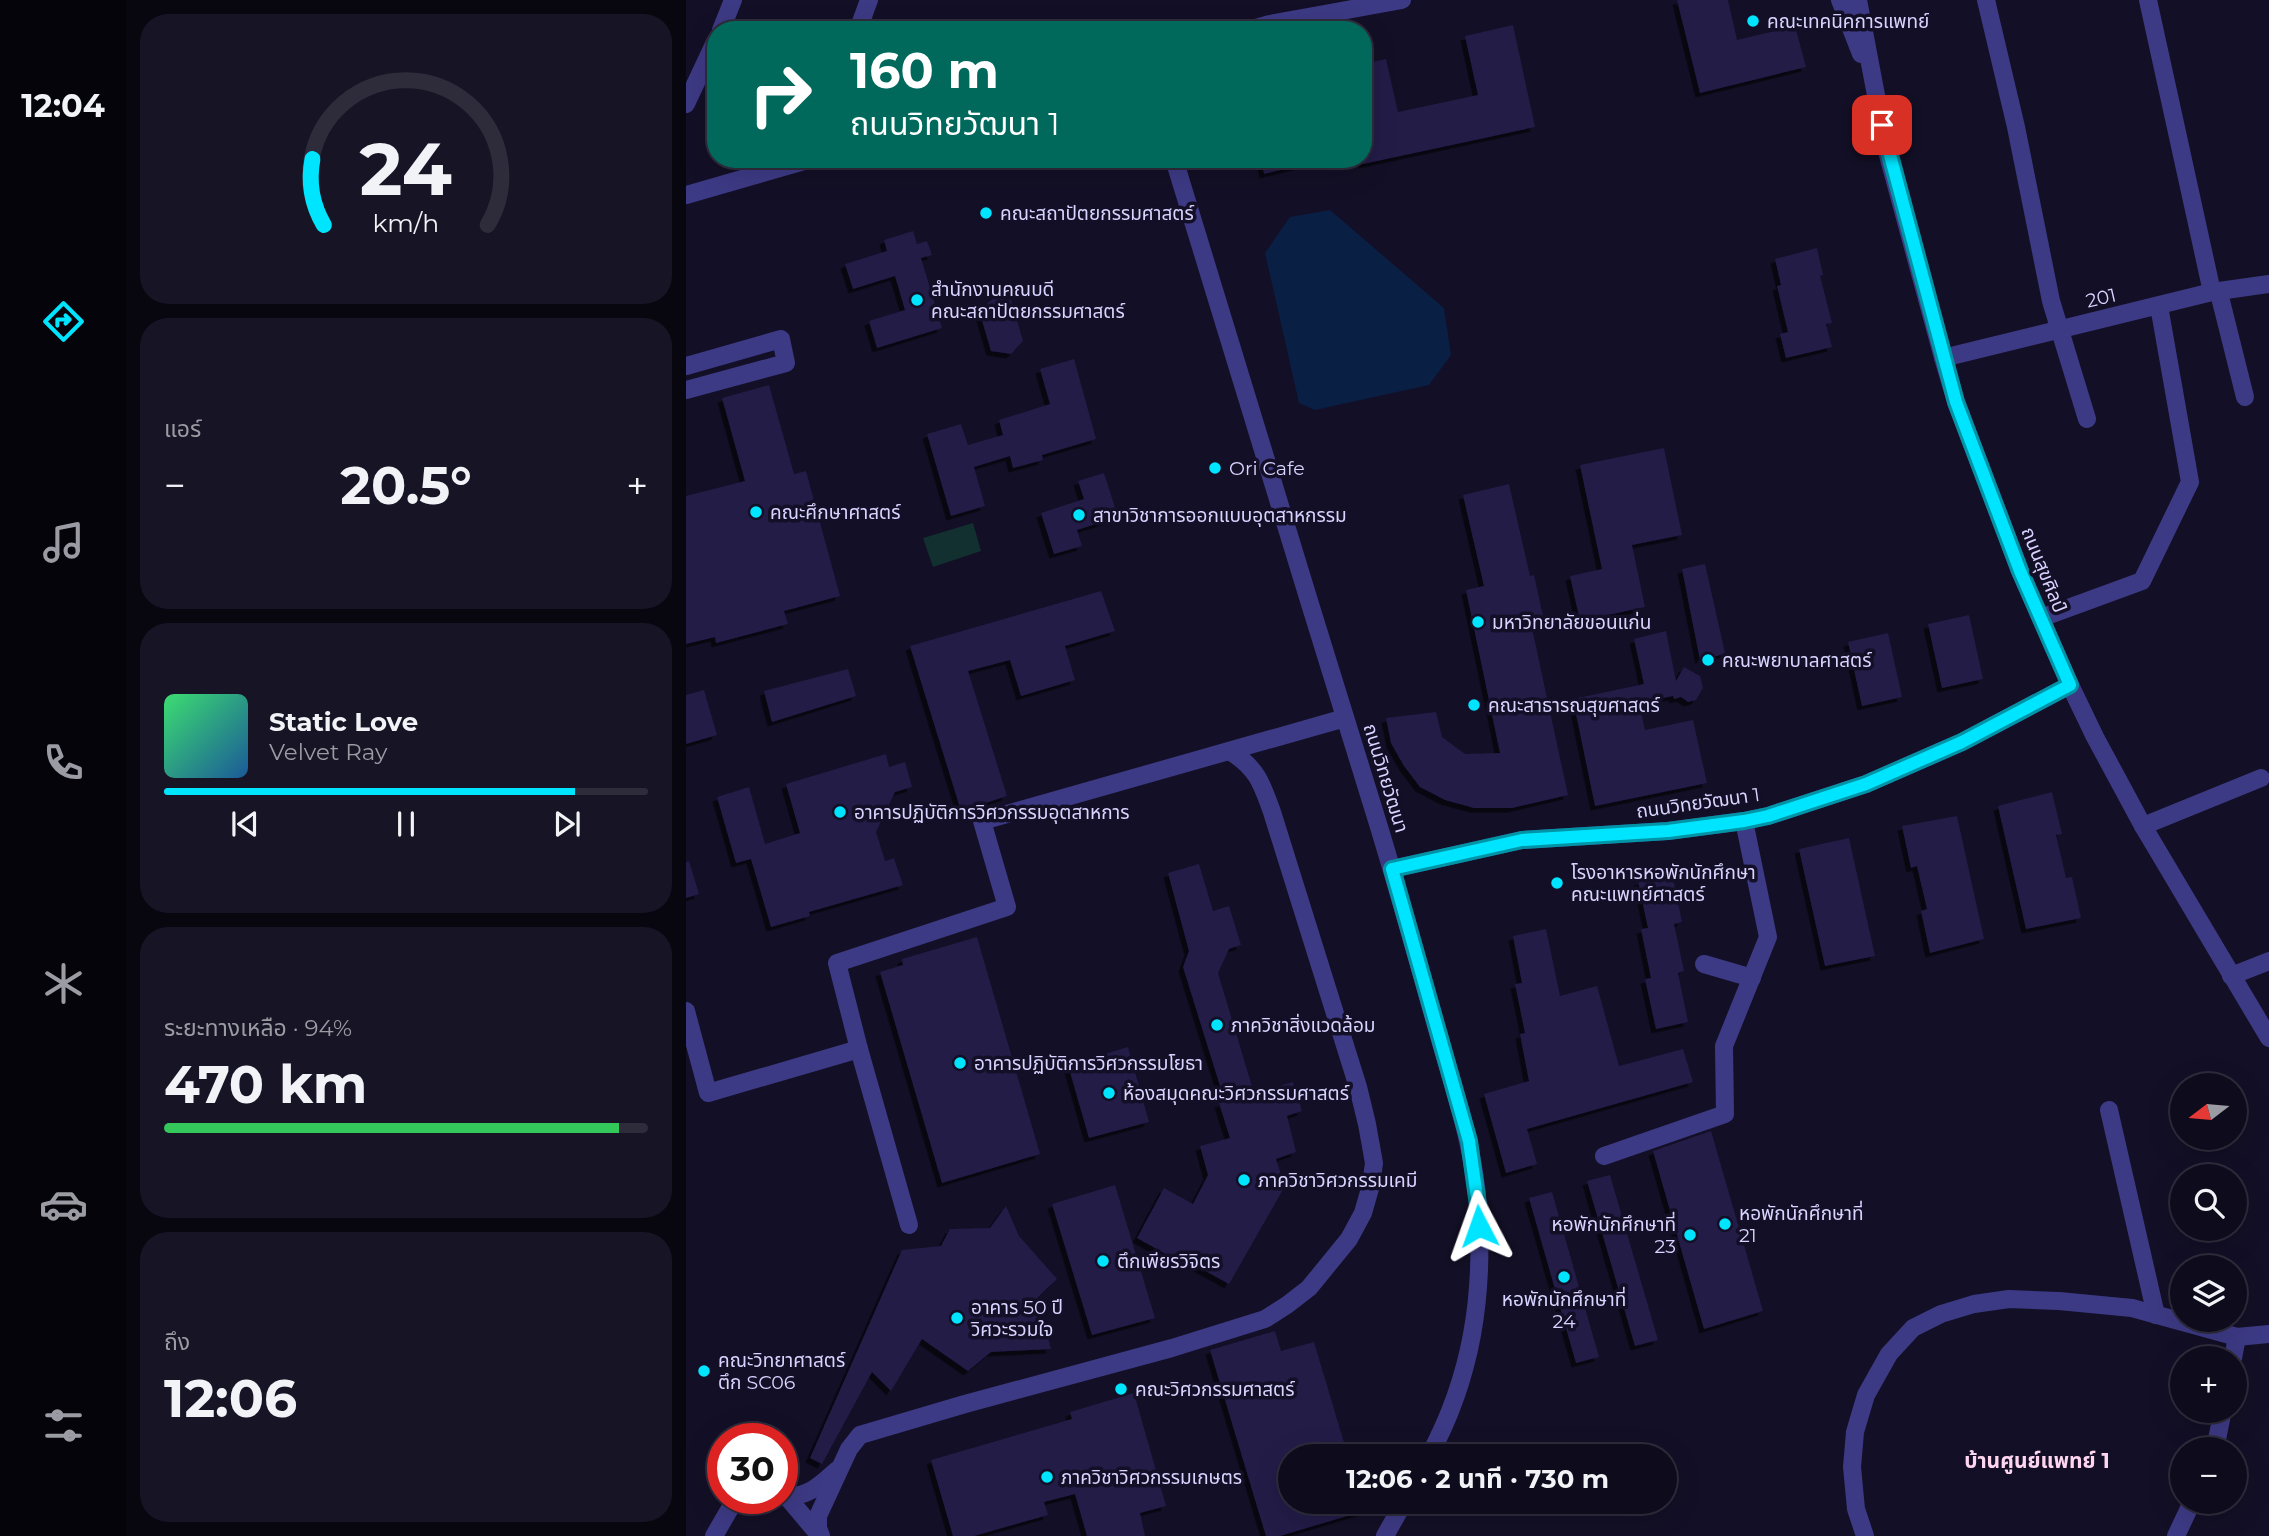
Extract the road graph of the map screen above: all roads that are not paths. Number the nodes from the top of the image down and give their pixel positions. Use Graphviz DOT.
graph roads {
  1 [pos="733,0"];
  2 [pos="869,0"];
  3 [pos="1402,0"];
  4 [pos="1840,0"];
  5 [pos="1858,0"];
  6 [pos="1986,0"];
  7 [pos="2148,0"];
  8 [pos="724,21"];
  9 [pos="861,21"];
  10 [pos="1286,21"];
  11 [pos="707,58"];
  12 [pos="1872,80"];
  13 [pos="687,99"];
  14 [pos="780,168"];
  15 [pos="1177,168"];
  16 [pos="686,195"];
  17 [pos="2269,284"];
  18 [pos="2216,293"];
  19 [pos="2159,306"];
  20 [pos="2060,329"];
  21 [pos="1943,358"];
  22 [pos="686,366"];
  23 [pos="686,390"];
  24 [pos="2245,397"];
  25 [pos="2087,419"];
  26 [pos="2041,618"];
  27 [pos="2070,685"];
  28 [pos="1345,718"];
  29 [pos="1231,751"];
  30 [pos="2261,778"];
  31 [pos="1744,821"];
  32 [pos="2143,826"];
  33 [pos="1392,869"];
  34 [pos="2269,961"];
  35 [pos="1704,964"];
  36 [pos="2231,976"];
  37 [pos="1752,978"];
  38 [pos="686,1011"];
  39 [pos="2269,1038"];
  40 [pos="859,1049"];
  41 [pos="2109,1110"];
  42 [pos="1604,1156"];
  43 [pos="909,1225"];
  44 [pos="2156,1315"];
  45 [pos="2269,1334"];
  46 [pos="2237,1337"];
  47 [pos="2235,1346"];
  48 [pos="1435,1444"];
  49 [pos="840,1468"];
  50 [pos="798,1497"];
  51 [pos="798,1510"];
  52 [pos="727,1514"];
  53 [pos="1397,1514"];
  54 [pos="2186,1514"];
  55 [pos="714,1536"];
  56 [pos="820,1536"];
  57 [pos="1385,1536"];
  58 [pos="1865,1536"];
  59 [pos="2176,1536"];
  1 -- 8 [label="street"];
  2 -- 9 [label="street"];
  3 -- 10 [label="street"];
  4 -- 12 [label="street"];
  5 -- 12 [label="street"];
  6 -- 20 [label="street"];
  7 -- 18 [label="street"];
  11 -- 13 [label="street"];
  12 -- 21 [label="street, ถนนสุขศิลป์"];
  14 -- 16 [label="street"];
  15 -- 28 [label="street, ถนนวิทยวัฒนา"];
  17 -- 18 [label="street, 201"];
  18 -- 19 [label="street, 201"];
  18 -- 24 [label="street"];
  19 -- 20 [label="street, 201"];
  19 -- 26 [label="street"];
  20 -- 21 [label="street, 201"];
  20 -- 25 [label="street"];
  21 -- 26 [label="street, ถนนสุขศิลป์"];
  22 -- 23 [label="street"];
  26 -- 27 [label="street, ถนนสุขศิลป์"];
  27 -- 31 [label="street, ถนนวิทยวัฒนา 1"];
  27 -- 32 [label="street, ถนนสุขศิลป์"];
  28 -- 29 [label="street"];
  28 -- 33 [label="street, ถนนวิทยวัฒนา"];
  29 -- 40 [label="street"];
  29 -- 49 [label="street"];
  30 -- 32 [label="street"];
  31 -- 33 [label="street, ถนนวิทยวัฒนา 1"];
  31 -- 37 [label="street"];
  32 -- 36 [label="street, ถนนสุขศิลป์"];
  33 -- 48 [label="street, ถนนวิทยวัฒนา"];
  34 -- 36 [label="street"];
  35 -- 37 [label="street"];
  36 -- 39 [label="street, ถนนสุขศิลป์"];
  37 -- 42 [label="street"];
  38 -- 40 [label="street"];
  40 -- 43 [label="street"];
  41 -- 44 [label="street"];
  44 -- 46 [label="street"];
  44 -- 58 [label="street"];
  45 -- 46 [label="street"];
  46 -- 47 [label="street"];
  49 -- 50 [label="street"];
  49 -- 56 [label="street"];
  51 -- 56 [label="street"];
  52 -- 55 [label="street"];
  53 -- 57 [label="street"];
  54 -- 59 [label="street"];
}
